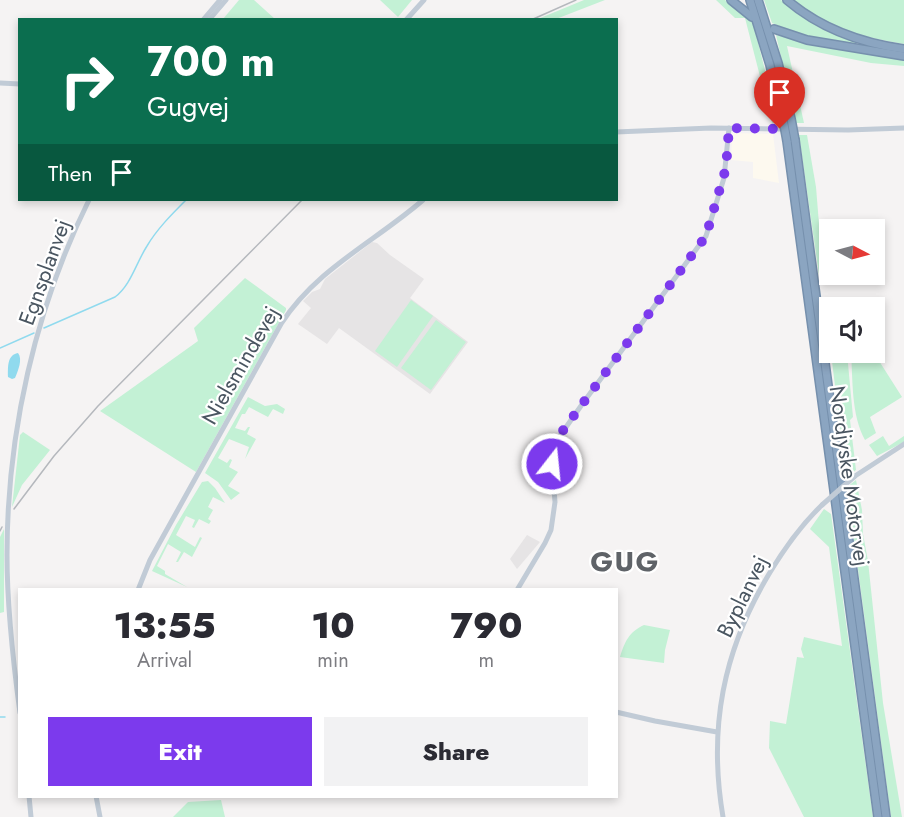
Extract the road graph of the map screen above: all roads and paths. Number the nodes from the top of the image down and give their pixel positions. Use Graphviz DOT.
graph roads {
  1 [pos="220,0"];
  2 [pos="226,0"];
  3 [pos="424,0"];
  4 [pos="731,0"];
  5 [pos="750,0"];
  6 [pos="758,0"];
  7 [pos="787,0"];
  8 [pos="752,17"];
  9 [pos="205,18"];
  10 [pos="211,18"];
  11 [pos="408,18"];
  12 [pos="774,29"];
  13 [pos="904,49"];
  14 [pos="904,56"];
  15 [pos="0,83"];
  16 [pos="18,84"];
  17 [pos="787,119"];
  18 [pos="729,128"];
  19 [pos="904,128"];
  20 [pos="618,132"];
  21 [pos="791,141"];
  22 [pos="89,201"];
  23 [pos="422,201"];
  24 [pos="904,444"];
  25 [pos="139,588"];
  26 [pos="518,588"];
  27 [pos="18,691"];
  28 [pos="618,712"];
  29 [pos="717,732"];
  30 [pos="29,798"];
  31 [pos="96,798"];
  32 [pos="31,817"];
  33 [pos="100,817"];
  34 [pos="723,817"];
  35 [pos="878,817"];
  36 [pos="886,817"];
  1 -- 9 [label="street"];
  2 -- 10 [label="street"];
  3 -- 11 [label="street"];
  4 -- 8 [label="highway"];
  5 -- 17 [label="highway, Nordjyske Motorvej"];
  6 -- 17 [label="highway, Nordjyske Motorvej"];
  7 -- 13 [label="highway"];
  12 -- 14 [label="highway"];
  15 -- 16 [label="street"];
  17 -- 21 [label="highway, Nordjyske Motorvej, bridge"];
  18 -- 19 [label="street"];
  18 -- 20 [label="street"];
  18 -- 26 [label="street"];
  21 -- 35 [label="highway, Nordjyske Motorvej"];
  21 -- 36 [label="highway, Nordjyske Motorvej"];
  22 -- 27 [label="street, Egnsplanvej"];
  23 -- 25 [label="street, Nielsmindevej"];
  24 -- 29 [label="street, Byplanvej, bridge"];
  28 -- 29 [label="street"];
  29 -- 34 [label="street, Byplanvej"];
  30 -- 32 [label="street"];
  31 -- 33 [label="street"];
}
